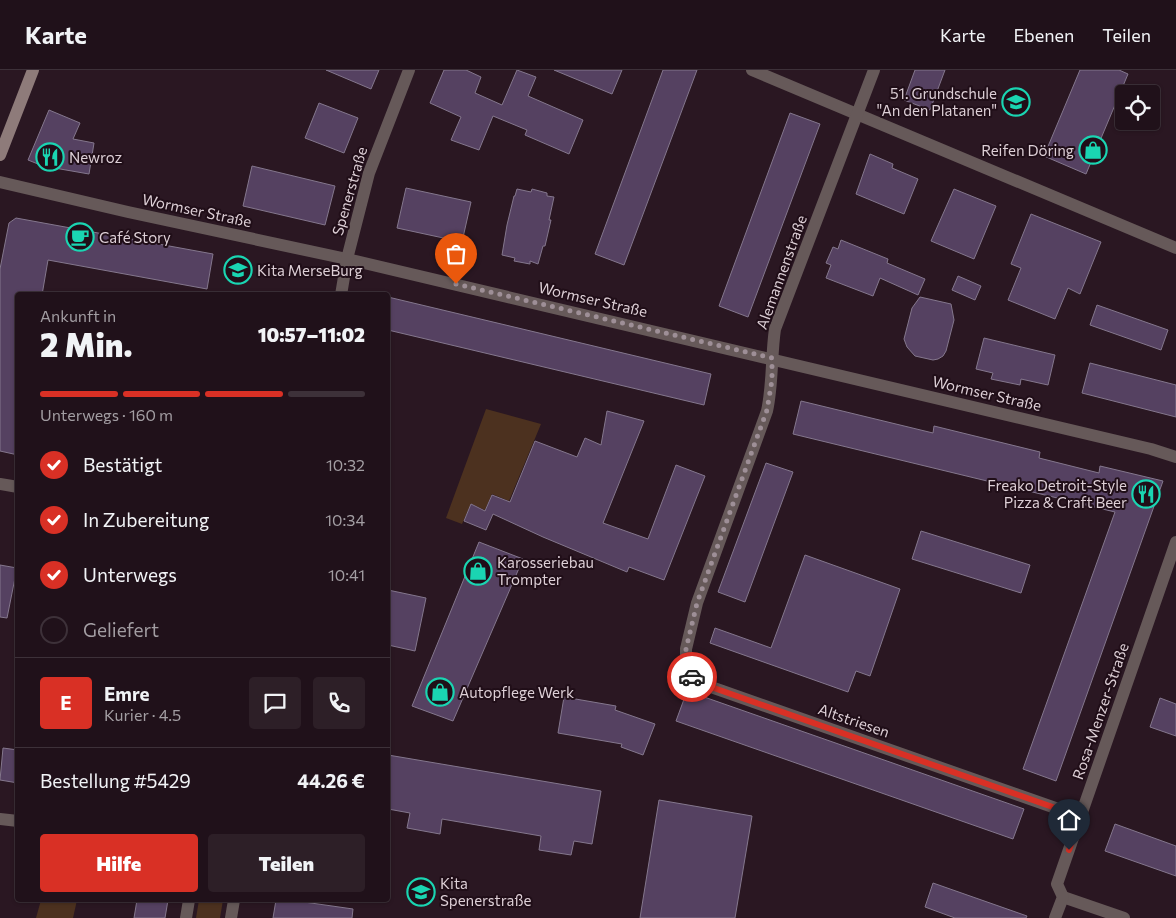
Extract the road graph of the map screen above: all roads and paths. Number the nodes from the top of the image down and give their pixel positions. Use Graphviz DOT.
graph roads {
  1 [pos="33,70"];
  2 [pos="409,70"];
  3 [pos="752,70"];
  4 [pos="874,70"];
  5 [pos="857,114"];
  6 [pos="0,155"];
  7 [pos="0,182"];
  8 [pos="1176,248"];
  9 [pos="347,259"];
  10 [pos="342,292"];
  11 [pos="772,358"];
  12 [pos="1176,457"];
  13 [pos="0,484"];
  14 [pos="15,486"];
  15 [pos="1176,542"];
  16 [pos="697,603"];
  17 [pos="1081,817"];
  18 [pos="0,819"];
  19 [pos="15,821"];
  20 [pos="1063,897"];
  21 [pos="189,902"];
  22 [pos="234,902"];
  23 [pos="186,918"];
  24 [pos="231,918"];
  25 [pos="1055,918"];
  26 [pos="1124,918"];
  1 -- 6 [label="street"];
  2 -- 9 [label="street, Spenerstraße"];
  3 -- 5 [label="street"];
  4 -- 5 [label="street, Alemannenstraße"];
  5 -- 8 [label="street"];
  5 -- 11 [label="street, Alemannenstraße"];
  7 -- 9 [label="street, Wormser Straße"];
  9 -- 10 [label="street, Spenerstraße"];
  9 -- 11 [label="street, Wormser Straße"];
  11 -- 12 [label="street, Wormser Straße"];
  11 -- 16 [label="street, Alemannenstraße"];
  13 -- 14 [label="street"];
  15 -- 17 [label="street, Rosa-Menzer-Straße"];
  16 -- 17 [label="street, Altstriesen"];
  17 -- 20 [label="street, Rosa-Menzer-Straße"];
  18 -- 19 [label="street"];
  20 -- 25 [label="street, Rosa-Menzer-Straße"];
  20 -- 26 [label="street"];
  21 -- 23 [label="street"];
  22 -- 24 [label="street"];
}
